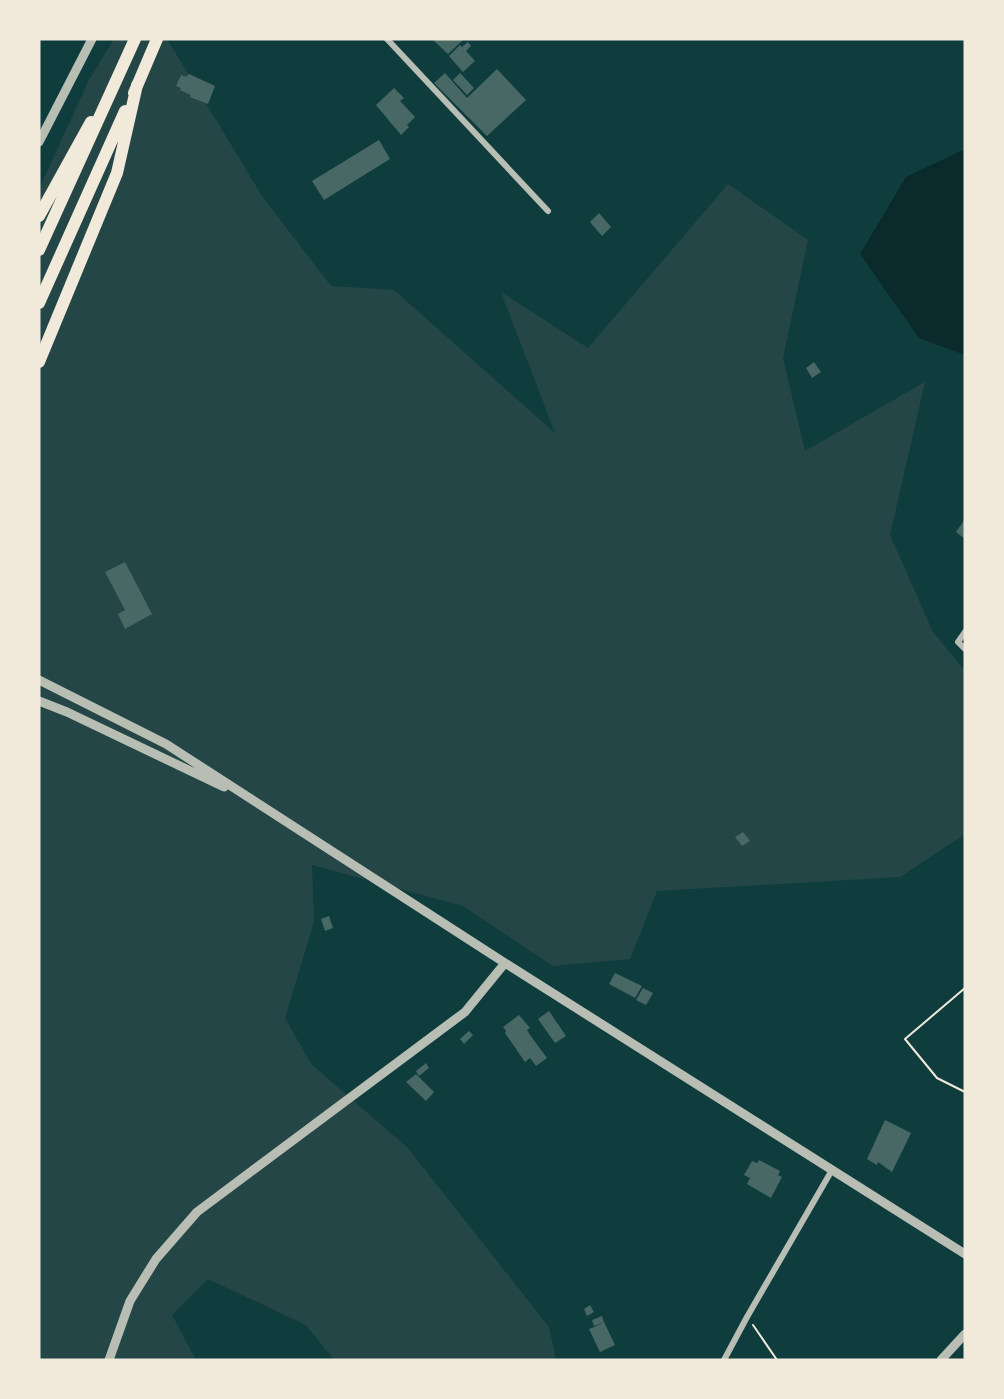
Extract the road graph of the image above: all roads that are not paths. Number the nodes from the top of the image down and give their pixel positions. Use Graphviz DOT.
graph roads {
  1 [pos="92,39"];
  2 [pos="135,39"];
  3 [pos="157,39"];
  4 [pos="392,41"];
  5 [pos="118,76"];
  6 [pos="137,86"];
  7 [pos="39,142"];
  8 [pos="548,211"];
  9 [pos="39,216"];
  10 [pos="39,250"];
  11 [pos="39,303"];
  12 [pos="39,362"];
  13 [pos="965,632"];
  14 [pos="965,649"];
  15 [pos="39,680"];
  16 [pos="39,700"];
  17 [pos="261,805"];
  18 [pos="505,963"];
  19 [pos="832,1170"];
  20 [pos="965,1254"];
  21 [pos="965,1334"];
  22 [pos="109,1360"];
  23 [pos="724,1360"];
  24 [pos="941,1360"];
  1 -- 7 [label="street"];
  2 -- 5 [label="highway"];
  3 -- 6 [label="highway"];
  4 -- 8 [label="street"];
  5 -- 9 [label="highway"];
  5 -- 10 [label="highway"];
  6 -- 11 [label="highway"];
  6 -- 12 [label="highway"];
  13 -- 14 [label="street"];
  15 -- 17 [label="street"];
  16 -- 17 [label="street"];
  17 -- 18 [label="street"];
  18 -- 19 [label="street"];
  18 -- 22 [label="street"];
  19 -- 20 [label="street"];
  19 -- 23 [label="street"];
  21 -- 24 [label="street"];
}
